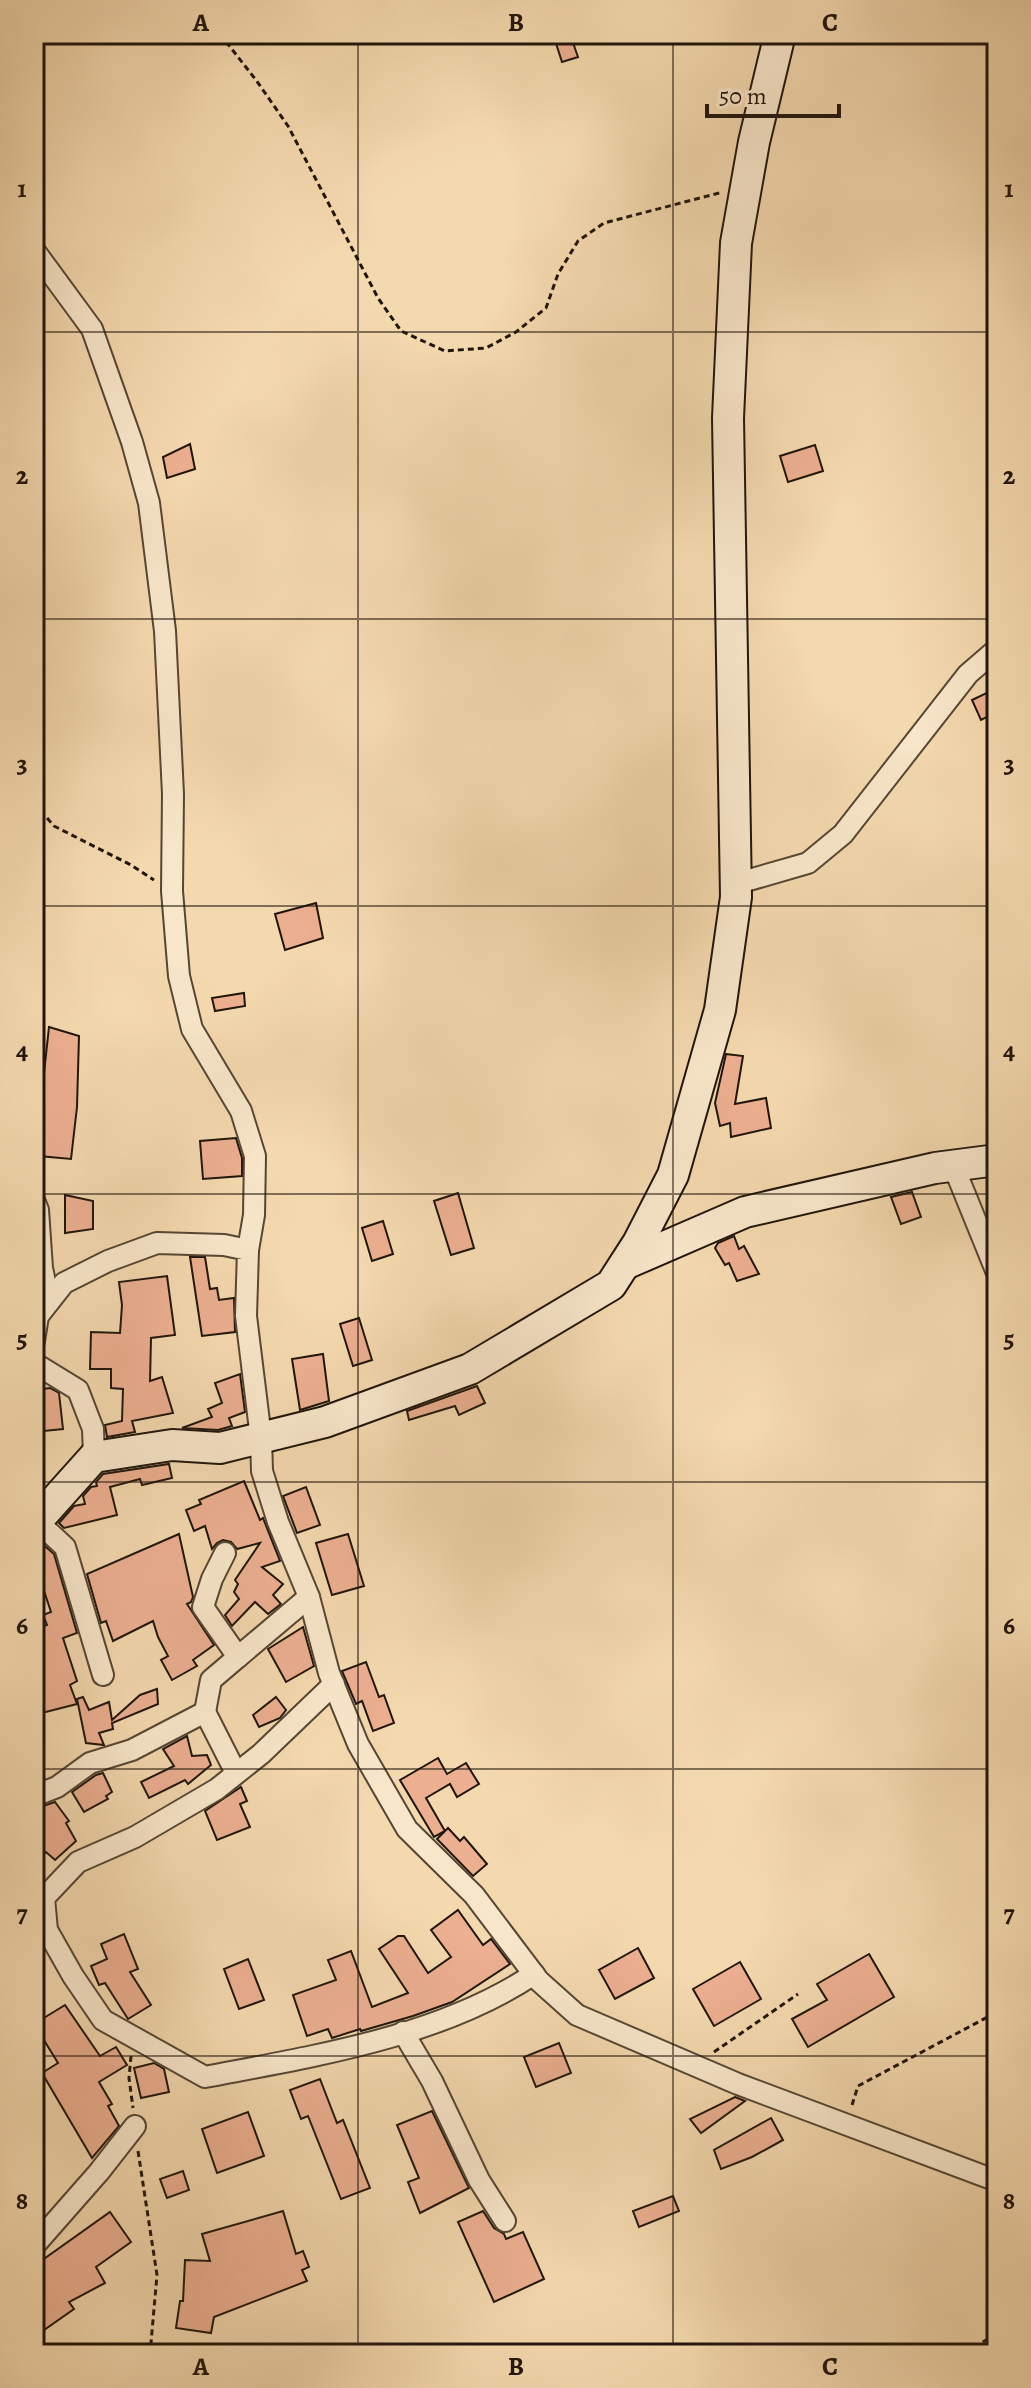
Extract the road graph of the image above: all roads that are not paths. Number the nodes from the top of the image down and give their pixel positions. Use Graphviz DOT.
graph roads {
  1 [pos="780,34"];
  2 [pos="34,250"];
  3 [pos="997,649"];
  4 [pos="735,884"];
  5 [pos="997,1160"];
  6 [pos="953,1165"];
  7 [pos="34,1200"];
  8 [pos="248,1250"];
  9 [pos="625,1264"];
  10 [pos="997,1273"];
  11 [pos="49,1301"];
  12 [pos="34,1341"];
  13 [pos="34,1363"];
  14 [pos="261,1438"];
  15 [pos="94,1457"];
  16 [pos="35,1519"];
  17 [pos="225,1553"];
  18 [pos="309,1597"];
  19 [pos="238,1657"];
  20 [pos="103,1675"];
  21 [pos="334,1684"];
  22 [pos="205,1712"];
  23 [pos="236,1773"];
  24 [pos="34,1796"];
  25 [pos="534,1974"];
  26 [pos="403,2032"];
  27 [pos="135,2126"];
  28 [pos="997,2181"];
  29 [pos="505,2221"];
  30 [pos="34,2246"];
  1 -- 4 [label="street"];
  2 -- 8 [label="street"];
  3 -- 4 [label="street"];
  4 -- 9 [label="street"];
  5 -- 6 [label="street"];
  6 -- 9 [label="street"];
  6 -- 10 [label="street"];
  7 -- 11 [label="street"];
  8 -- 11 [label="street"];
  8 -- 14 [label="street"];
  9 -- 14 [label="street"];
  11 -- 12 [label="street"];
  13 -- 15 [label="street"];
  14 -- 15 [label="street"];
  14 -- 18 [label="street"];
  15 -- 16 [label="street"];
  16 -- 20 [label="street"];
  17 -- 19 [label="street"];
  18 -- 19 [label="street"];
  18 -- 21 [label="street"];
  19 -- 22 [label="street"];
  21 -- 23 [label="street"];
  21 -- 25 [label="street"];
  22 -- 23 [label="street"];
  22 -- 24 [label="street"];
  23 -- 26 [label="street"];
  25 -- 26 [label="street"];
  25 -- 28 [label="street"];
  26 -- 29 [label="street"];
  27 -- 30 [label="street"];
}
